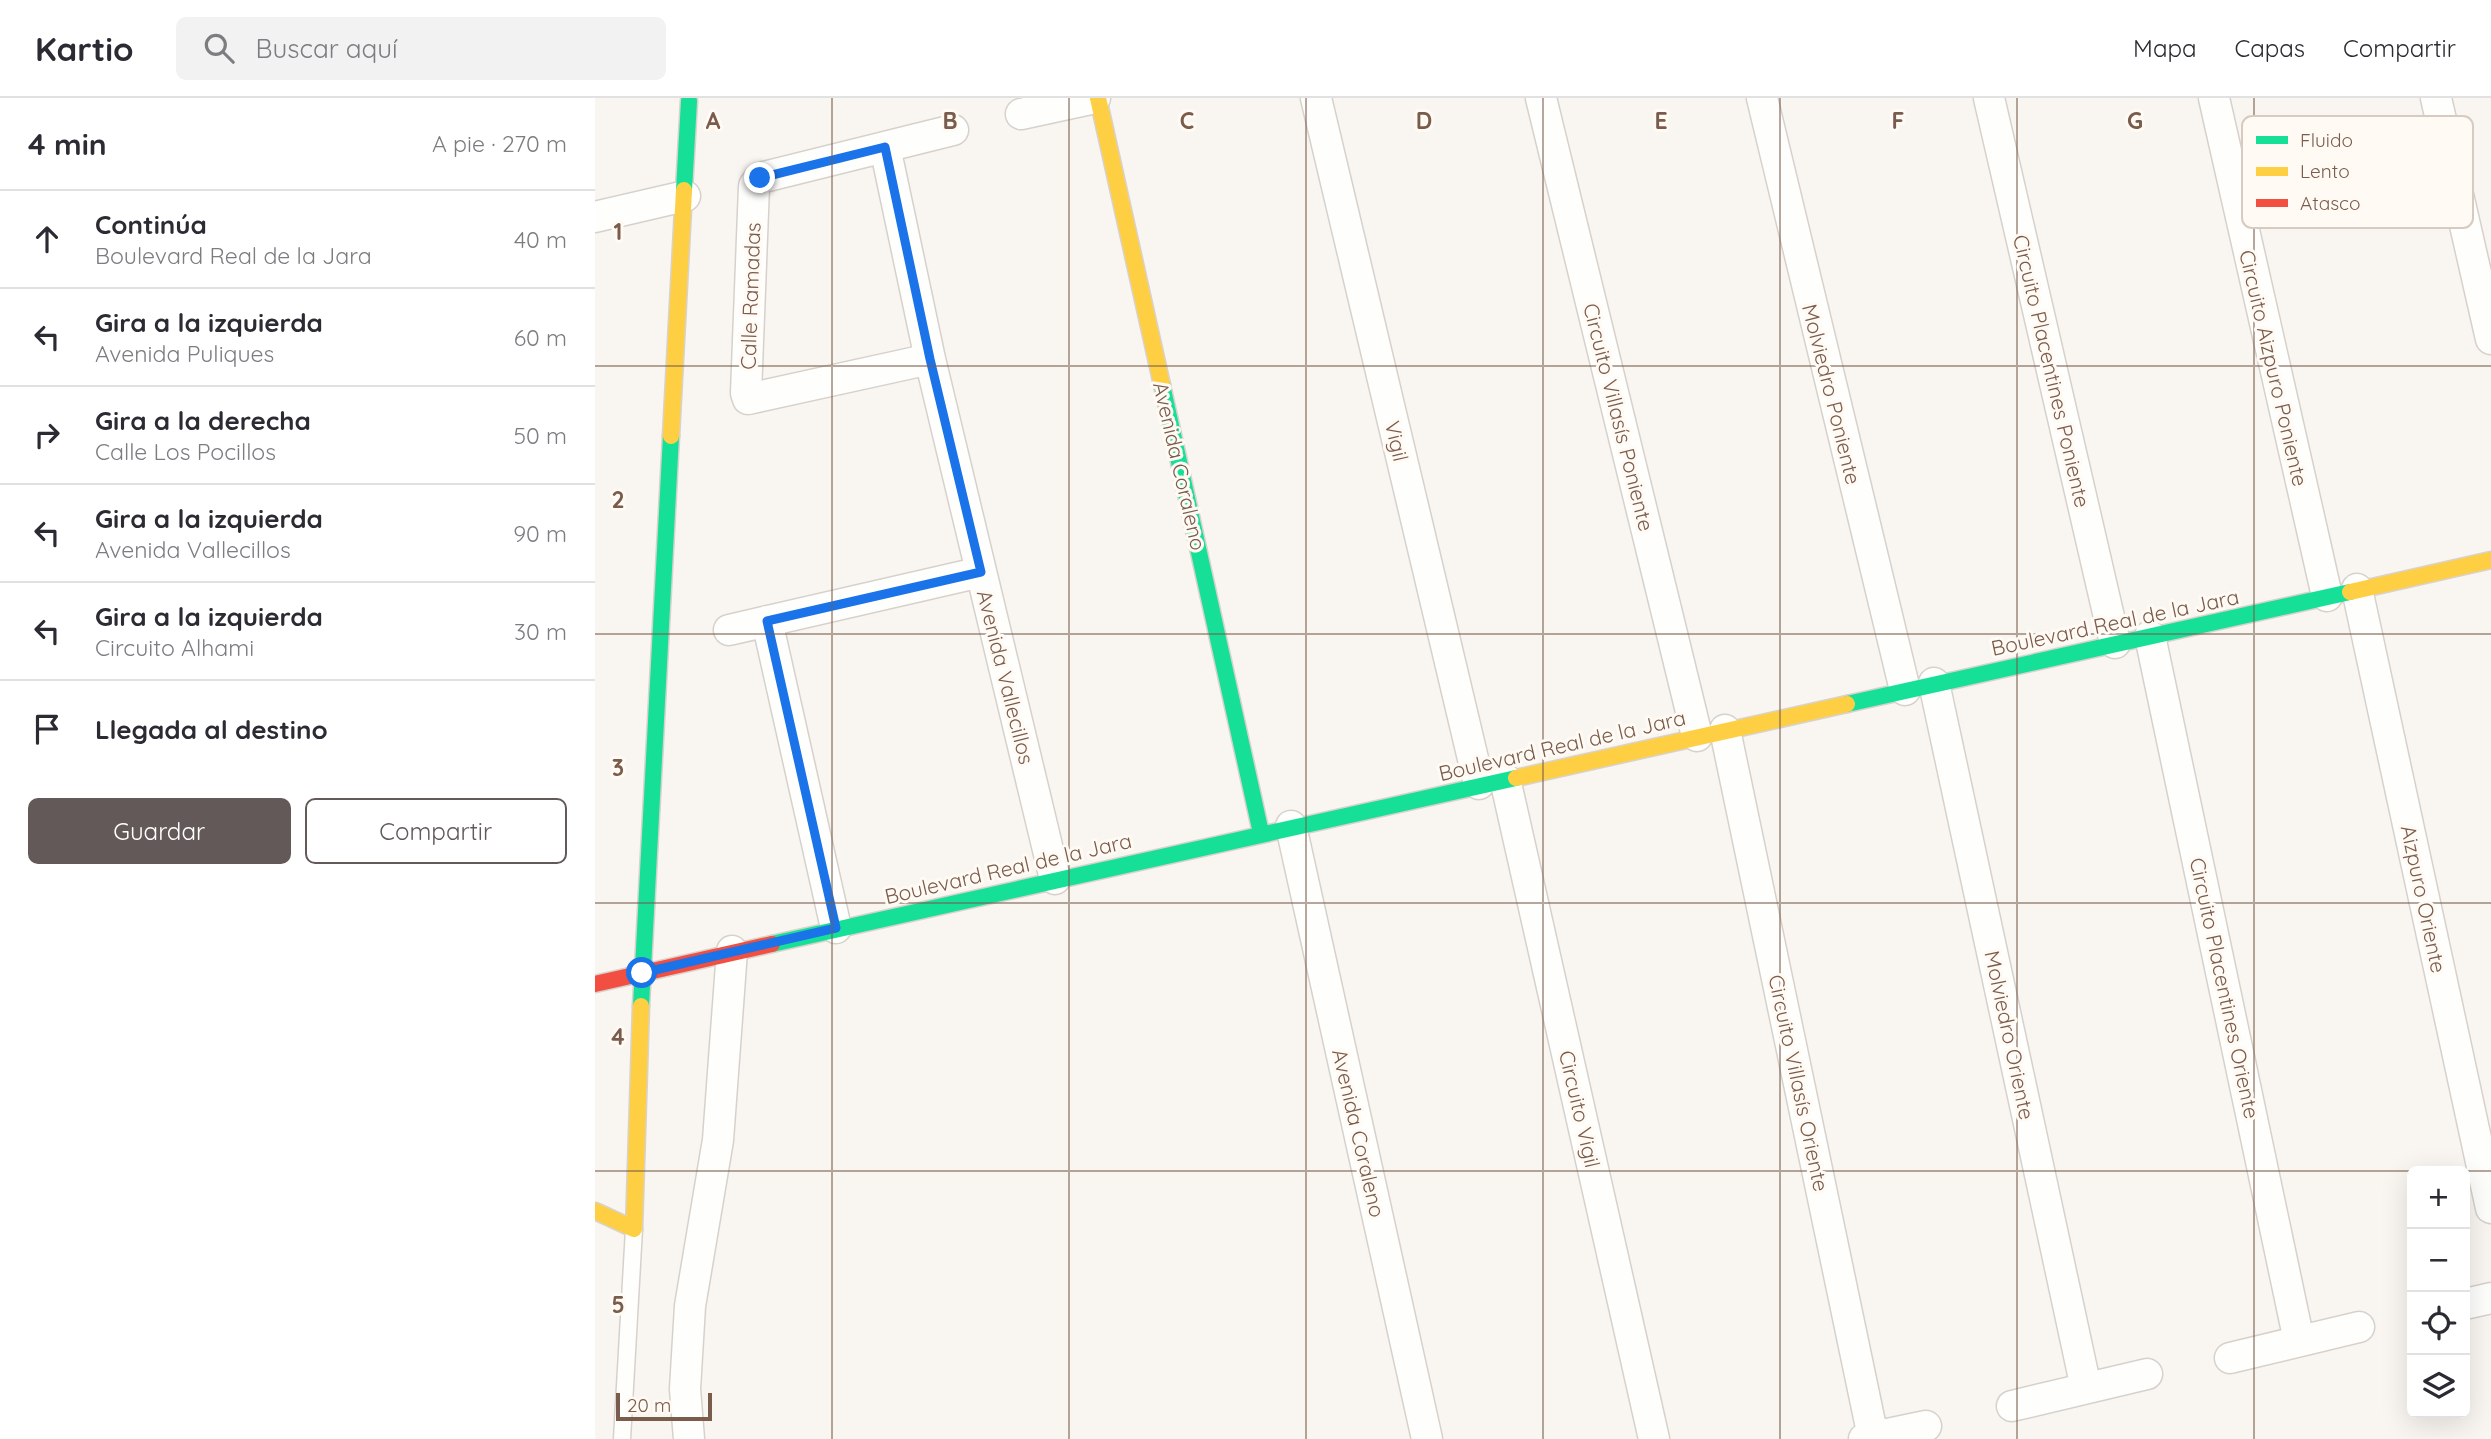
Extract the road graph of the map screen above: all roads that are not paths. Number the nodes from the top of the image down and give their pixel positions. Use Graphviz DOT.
graph roads {
  1 [pos="1097,98"];
  2 [pos="1316,98"];
  3 [pos="1541,98"];
  4 [pos="1762,98"];
  5 [pos="1989,98"];
  6 [pos="2214,98"];
  7 [pos="2436,98"];
  8 [pos="689,101"];
  9 [pos="1021,114"];
  10 [pos="2440,116"];
  11 [pos="953,130"];
  12 [pos="885,147"];
  13 [pos="685,196"];
  14 [pos="595,217"];
  15 [pos="2242,221"];
  16 [pos="2243,228"];
  17 [pos="2466,228"];
  18 [pos="2491,339"];
  19 [pos="930,359"];
  20 [pos="2491,559"];
  21 [pos="981,572"];
  22 [pos="2357,589"];
  23 [pos="2327,596"];
  24 [pos="767,621"];
  25 [pos="729,630"];
  26 [pos="2150,635"];
  27 [pos="2115,643"];
  28 [pos="1934,683"];
  29 [pos="1905,690"];
  30 [pos="1711,733"];
  31 [pos="1492,782"];
  32 [pos="1291,826"];
  33 [pos="1261,833"];
  34 [pos="1055,879"];
  35 [pos="836,928"];
  36 [pos="731,951"];
  37 [pos="642,973"];
  38 [pos="595,984"];
  39 [pos="2491,1208"];
  40 [pos="595,1211"];
  41 [pos="634,1229"];
  42 [pos="2491,1298"];
  43 [pos="2470,1303"];
  44 [pos="2359,1327"];
  45 [pos="2299,1341"];
  46 [pos="2230,1358"];
  47 [pos="2147,1374"];
  48 [pos="2086,1388"];
  49 [pos="2012,1406"];
  50 [pos="1926,1426"];
  51 [pos="1868,1438"];
  52 [pos="622,1439"];
  53 [pos="689,1439"];
  54 [pos="1427,1439"];
  55 [pos="1654,1439"];
  1 -- 9 [label="street"];
  1 -- 33 [label="street, Avenida Coraleno"];
  2 -- 31 [label="street, Vigil"];
  3 -- 30 [label="street, Circuito Villasís Poniente"];
  4 -- 29 [label="street, Molviedro Poniente"];
  5 -- 27 [label="street, Circuito Placentines Poniente"];
  6 -- 15 [label="street, Circuito Aizpuro Poniente"];
  7 -- 10 [label="street"];
  8 -- 13 [label="street"];
  11 -- 12 [label="street"];
  12 -- 19 [label="street, Avenida Vallecillos"];
  12 -- 19 [label="street, Calle Ramadas"];
  13 -- 14 [label="street"];
  13 -- 37 [label="street"];
  16 -- 23 [label="street, Circuito Aizpuro Poniente"];
  17 -- 18 [label="street"];
  19 -- 21 [label="street, Avenida Vallecillos"];
  20 -- 22 [label="street, Boulevard Real de la Jara"];
  21 -- 24 [label="street"];
  21 -- 34 [label="street, Avenida Vallecillos"];
  22 -- 23 [label="street, Boulevard Real de la Jara"];
  22 -- 39 [label="street, Aizpuro Oriente"];
  23 -- 26 [label="street, Boulevard Real de la Jara"];
  24 -- 25 [label="street"];
  24 -- 35 [label="street"];
  26 -- 27 [label="street, Boulevard Real de la Jara"];
  26 -- 45 [label="street, Circuito Placentines Oriente"];
  27 -- 28 [label="street, Boulevard Real de la Jara"];
  28 -- 29 [label="street, Boulevard Real de la Jara"];
  28 -- 48 [label="street, Molviedro Oriente"];
  29 -- 30 [label="street, Boulevard Real de la Jara"];
  30 -- 31 [label="street, Boulevard Real de la Jara"];
  30 -- 51 [label="street, Circuito Villasís Oriente"];
  31 -- 32 [label="street, Boulevard Real de la Jara"];
  31 -- 55 [label="street, Circuito Vigil"];
  32 -- 33 [label="street, Boulevard Real de la Jara"];
  32 -- 54 [label="street, Avenida Coraleno"];
  33 -- 34 [label="street, Boulevard Real de la Jara"];
  34 -- 35 [label="street, Boulevard Real de la Jara"];
  35 -- 36 [label="street, Boulevard Real de la Jara"];
  36 -- 37 [label="street, Boulevard Real de la Jara"];
  36 -- 53 [label="street"];
  37 -- 38 [label="street, Boulevard Real de la Jara"];
  37 -- 41 [label="street"];
  40 -- 41 [label="street"];
  41 -- 52 [label="lane"];
  42 -- 43 [label="street"];
  44 -- 45 [label="street"];
  45 -- 46 [label="street"];
  47 -- 48 [label="street"];
  48 -- 49 [label="street"];
  50 -- 51 [label="street"];
}
